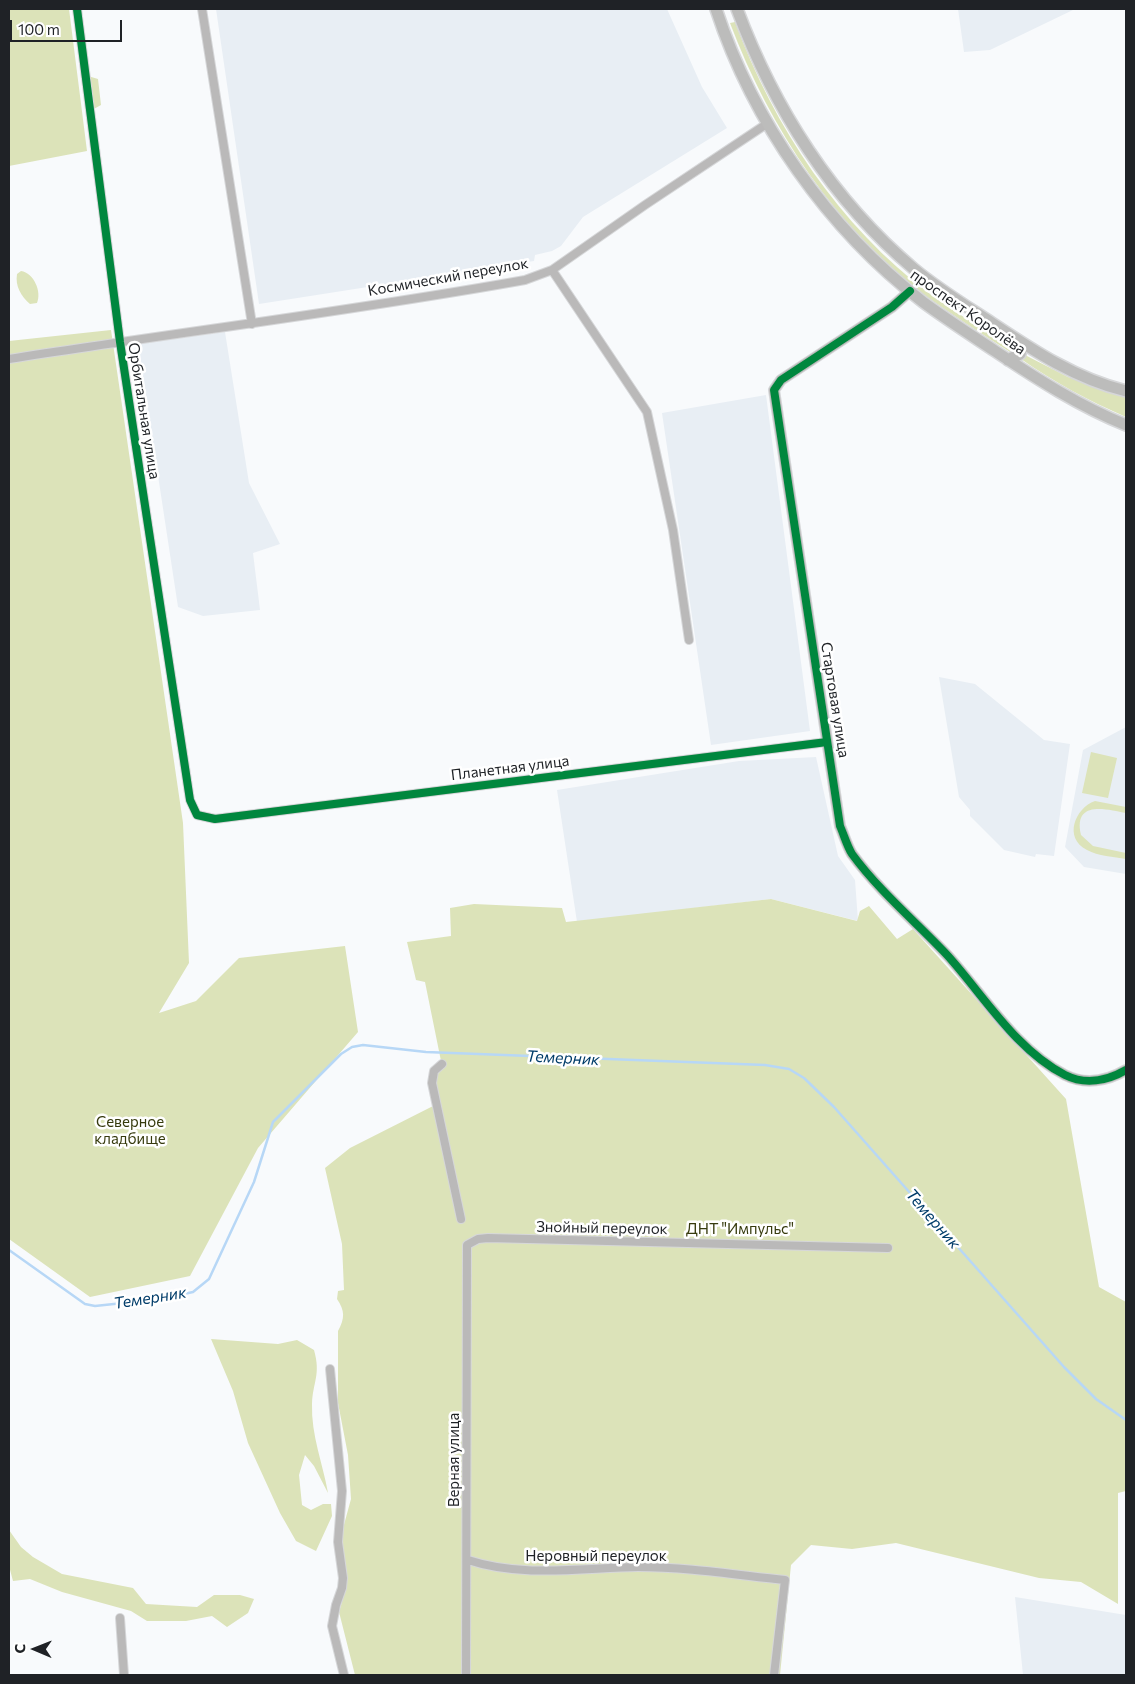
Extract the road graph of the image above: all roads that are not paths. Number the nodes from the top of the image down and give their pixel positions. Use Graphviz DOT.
graph roads {
  1 [pos="202,9"];
  2 [pos="78,11"];
  3 [pos="738,11"];
  4 [pos="718,14"];
  5 [pos="768,123"];
  6 [pos="552,270"];
  7 [pos="910,291"];
  8 [pos="252,324"];
  9 [pos="120,342"];
  10 [pos="1022,343"];
  11 [pos="9,359"];
  12 [pos="1008,360"];
  13 [pos="1126,391"];
  14 [pos="1126,426"];
  15 [pos="689,640"];
  16 [pos="827,742"];
  17 [pos="197,815"];
  18 [pos="442,1064"];
  19 [pos="1126,1070"];
  20 [pos="461,1219"];
  21 [pos="466,1245"];
  22 [pos="888,1248"];
  23 [pos="330,1369"];
  24 [pos="468,1560"];
  25 [pos="120,1618"];
  26 [pos="124,1675"];
  27 [pos="344,1675"];
  28 [pos="466,1675"];
  29 [pos="774,1675"];
  1 -- 8 [label="street"];
  2 -- 9 [label="street, Орбитальная улица"];
  3 -- 4 [label="main road"];
  3 -- 10 [label="main road, проспект Королёва"];
  4 -- 5 [label="main road, проспект Королёва"];
  5 -- 6 [label="street, Космический переулок"];
  5 -- 7 [label="main road, проспект Королёва"];
  6 -- 8 [label="street, Космический переулок"];
  6 -- 15 [label="street"];
  7 -- 12 [label="main road, проспект Королёва"];
  7 -- 16 [label="street, Стартовая улица"];
  8 -- 9 [label="street, Космический переулок"];
  9 -- 11 [label="street, Космический переулок"];
  9 -- 17 [label="street, Орбитальная улица"];
  10 -- 12 [label="main road"];
  10 -- 13 [label="main road, проспект Королёва"];
  12 -- 14 [label="main road, проспект Королёва"];
  16 -- 17 [label="street, Планетная улица"];
  16 -- 19 [label="street, Стартовая улица"];
  18 -- 20 [label="street"];
  21 -- 22 [label="street, Знойный переулок"];
  21 -- 24 [label="street, Верная улица"];
  23 -- 27 [label="street"];
  24 -- 28 [label="street, Верная улица"];
  24 -- 29 [label="street, Неровный переулок"];
  25 -- 26 [label="street"];
}
